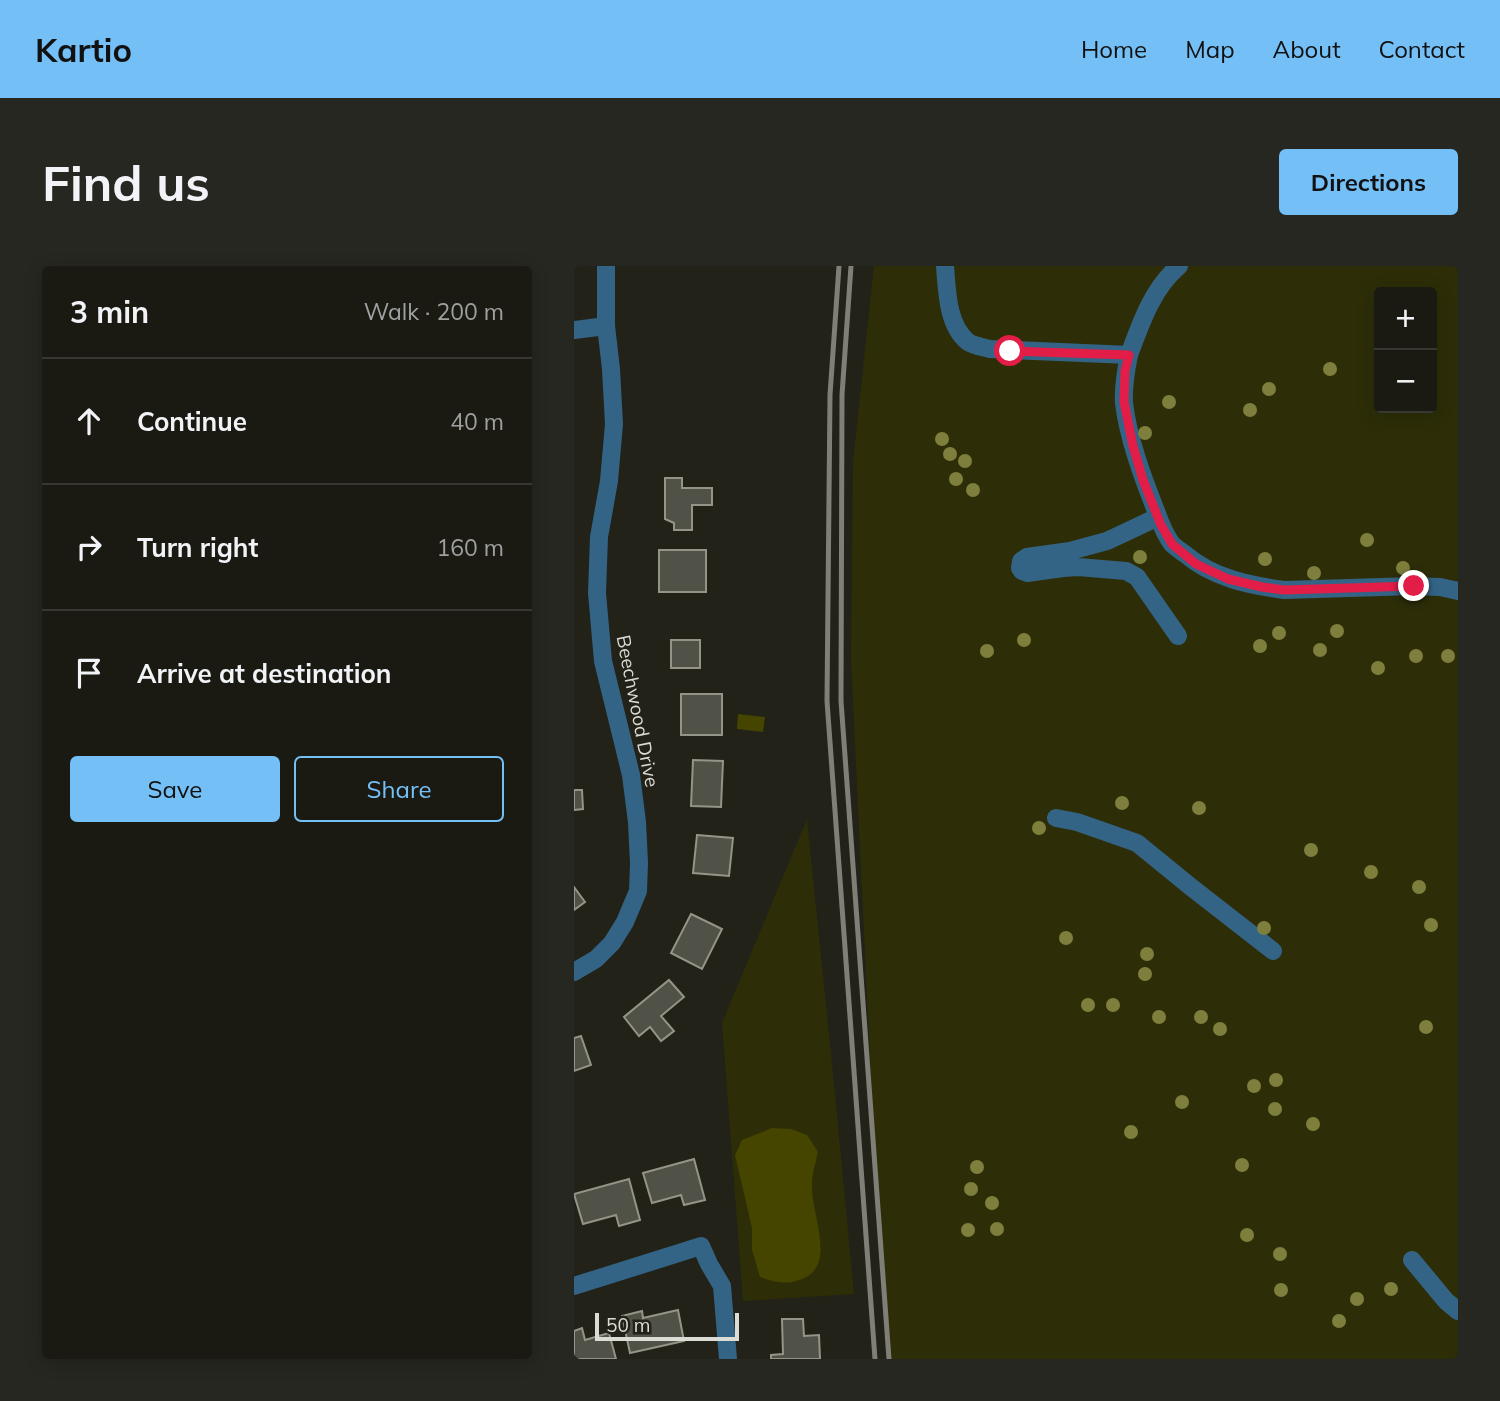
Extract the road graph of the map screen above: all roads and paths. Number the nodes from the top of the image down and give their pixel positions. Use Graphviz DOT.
graph roads {
  1 [pos="606,266"];
  2 [pos="945,266"];
  3 [pos="1179,266"];
  4 [pos="606,326"];
  5 [pos="574,330"];
  6 [pos="1129,355"];
  7 [pos="1158,517"];
  8 [pos="1458,591"];
  9 [pos="1178,636"];
  10 [pos="1056,818"];
  11 [pos="1273,951"];
  12 [pos="574,972"];
  13 [pos="1412,1260"];
  14 [pos="574,1286"];
  15 [pos="1458,1311"];
  16 [pos="728,1359"];
  1 -- 4 [label="street, Beechwood Drive"];
  2 -- 6 [label="street"];
  3 -- 6 [label="street"];
  4 -- 5 [label="street"];
  4 -- 12 [label="street, Beechwood Drive"];
  6 -- 7 [label="street"];
  7 -- 8 [label="street"];
  7 -- 9 [label="street"];
  10 -- 11 [label="street"];
  13 -- 15 [label="street"];
  14 -- 16 [label="street"];
}
